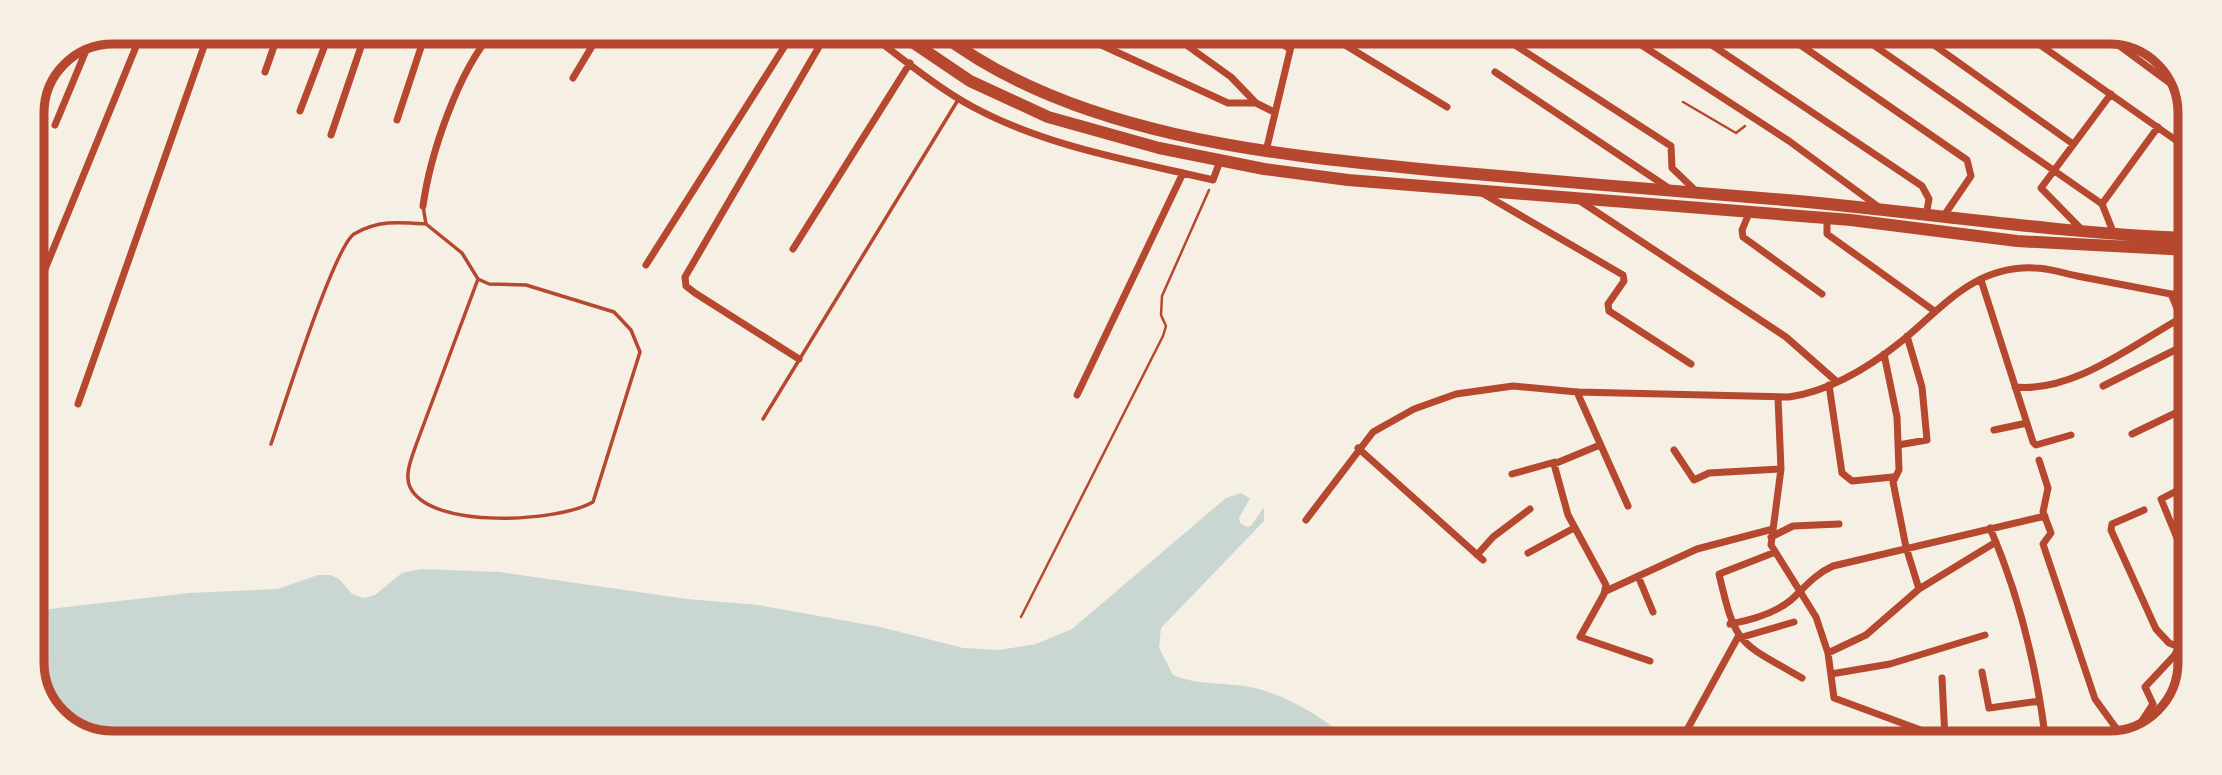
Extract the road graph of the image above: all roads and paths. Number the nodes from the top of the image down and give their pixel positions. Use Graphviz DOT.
graph roads {
  1 [pos="137,44"];
  2 [pos="205,44"];
  3 [pos="275,44"];
  4 [pos="325,44"];
  5 [pos="362,44"];
  6 [pos="422,44"];
  7 [pos="484,44"];
  8 [pos="593,44"];
  9 [pos="786,44"];
  10 [pos="821,44"];
  11 [pos="883,44"];
  12 [pos="915,44"];
  13 [pos="957,44"];
  14 [pos="1099,44"];
  15 [pos="1185,44"];
  16 [pos="1282,44"];
  17 [pos="1291,44"];
  18 [pos="1343,44"];
  19 [pos="1513,44"];
  20 [pos="1640,44"];
  21 [pos="1710,44"];
  22 [pos="1799,44"];
  23 [pos="1872,44"];
  24 [pos="1933,44"];
  25 [pos="2038,44"];
  26 [pos="2118,45"];
  27 [pos="87,49"];
  28 [pos="1290,49"];
  29 [pos="910,63"];
  30 [pos="265,72"];
  31 [pos="1495,72"];
  32 [pos="573,78"];
  33 [pos="2173,85"];
  34 [pos="2111,94"];
  35 [pos="959,98"];
  36 [pos="1683,102"];
  37 [pos="1256,103"];
  38 [pos="1079,106"];
  39 [pos="1447,107"];
  40 [pos="300,111"];
  41 [pos="1274,112"];
  42 [pos="1751,116"];
  43 [pos="397,120"];
  44 [pos="55,125"];
  45 [pos="1074,126"];
  46 [pos="2158,127"];
  47 [pos="331,135"];
  48 [pos="2177,141"];
  49 [pos="2073,144"];
  50 [pos="1266,152"];
  51 [pos="1220,161"];
  52 [pos="2053,171"];
  53 [pos="1183,173"];
  54 [pos="1213,180"];
  55 [pos="1475,189"];
  56 [pos="1673,192"];
  57 [pos="1699,194"];
  58 [pos="1576,199"];
  59 [pos="2102,204"];
  60 [pos="423,206"];
  61 [pos="1881,208"];
  62 [pos="1750,211"];
  63 [pos="1925,216"];
  64 [pos="1827,218"];
  65 [pos="1942,219"];
  66 [pos="426,224"];
  67 [pos="2084,232"];
  68 [pos="2114,235"];
  69 [pos="2178,238"];
  70 [pos="793,249"];
  71 [pos="2178,249"];
  72 [pos="646,265"];
  73 [pos="44,272"];
  74 [pos="478,279"];
  75 [pos="1981,279"];
  76 [pos="1822,294"];
  77 [pos="2171,294"];
  78 [pos="2178,294"];
  79 [pos="1933,310"];
  80 [pos="2178,311"];
  81 [pos="2178,320"];
  82 [pos="1907,336"];
  83 [pos="2178,349"];
  84 [pos="1884,354"];
  85 [pos="799,359"];
  86 [pos="1690,363"];
  87 [pos="1833,383"];
  88 [pos="2104,386"];
  89 [pos="2015,387"];
  90 [pos="1577,392"];
  91 [pos="1077,395"];
  92 [pos="1778,398"];
  93 [pos="78,404"];
  94 [pos="2178,412"];
  95 [pos="763,419"];
  96 [pos="2027,423"];
  97 [pos="1994,430"];
  98 [pos="2132,434"];
  99 [pos="2071,435"];
  100 [pos="271,444"];
  101 [pos="1600,445"];
  102 [pos="1898,445"];
  103 [pos="1358,447"];
  104 [pos="1674,450"];
  105 [pos="2039,460"];
  106 [pos="1555,462"];
  107 [pos="1781,469"];
  108 [pos="1512,474"];
  109 [pos="1893,477"];
  110 [pos="2178,490"];
  111 [pos="1628,506"];
  112 [pos="1530,509"];
  113 [pos="2144,510"];
  114 [pos="2045,516"];
  115 [pos="1307,520"];
  116 [pos="1839,524"];
  117 [pos="1574,528"];
  118 [pos="1990,528"];
  119 [pos="1772,533"];
  120 [pos="2178,540"];
  121 [pos="1996,542"];
  122 [pos="1906,547"];
  123 [pos="1528,553"];
  124 [pos="1773,553"];
  125 [pos="1638,576"];
  126 [pos="1919,589"];
  127 [pos="1800,590"];
  128 [pos="1606,591"];
  129 [pos="1653,612"];
  130 [pos="1021,617"];
  131 [pos="1794,622"];
  132 [pos="1730,624"];
  133 [pos="1985,635"];
  134 [pos="1739,638"];
  135 [pos="2178,646"];
  136 [pos="2178,648"];
  137 [pos="1828,653"];
  138 [pos="1650,661"];
  139 [pos="1982,672"];
  140 [pos="1831,674"];
  141 [pos="1802,678"];
  142 [pos="1942,678"];
  143 [pos="2040,701"];
  144 [pos="2140,724"];
  145 [pos="2118,730"];
  146 [pos="1687,731"];
  147 [pos="1923,731"];
  148 [pos="1945,731"];
  149 [pos="2044,731"];
  1 -- 73 [label="street"];
  2 -- 93 [label="street"];
  3 -- 30 [label="street"];
  4 -- 40 [label="street"];
  5 -- 47 [label="street"];
  6 -- 43 [label="street"];
  7 -- 60 [label="street"];
  8 -- 32 [label="street"];
  9 -- 72 [label="street"];
  10 -- 85 [label="street"];
  11 -- 29 [label="street"];
  12 -- 45 [label="main road"];
  13 -- 38 [label="main road"];
  14 -- 37 [label="street"];
  15 -- 37 [label="street"];
  16 -- 28 [label="street"];
  17 -- 28 [label="street"];
  18 -- 39 [label="street"];
  19 -- 57 [label="street"];
  20 -- 42 [label="street"];
  21 -- 63 [label="street"];
  22 -- 65 [label="street"];
  23 -- 52 [label="street"];
  24 -- 49 [label="street"];
  25 -- 34 [label="street"];
  26 -- 33 [label="street"];
  27 -- 44 [label="street"];
  28 -- 41 [label="street"];
  29 -- 35 [label="street"];
  29 -- 70 [label="street"];
  31 -- 56 [label="street"];
  34 -- 46 [label="street"];
  34 -- 49 [label="street"];
  35 -- 53 [label="street"];
  35 -- 85 [label="lane"];
  36 -- 42 [label="path"];
  37 -- 41 [label="street"];
  38 -- 45 [label="main road"];
  38 -- 50 [label="main road"];
  41 -- 50 [label="street"];
  42 -- 61 [label="street"];
  45 -- 51 [label="main road"];
  46 -- 48 [label="street"];
  46 -- 59 [label="street"];
  49 -- 52 [label="street"];
  50 -- 56 [label="main road"];
  51 -- 54 [label="street"];
  51 -- 55 [label="main road"];
  52 -- 59 [label="street"];
  52 -- 67 [label="street"];
  53 -- 54 [label="street"];
  53 -- 91 [label="street"];
  54 -- 130 [label="path"];
  55 -- 58 [label="main road"];
  55 -- 86 [label="street"];
  56 -- 57 [label="main road"];
  57 -- 61 [label="main road"];
  58 -- 62 [label="main road"];
  58 -- 87 [label="street"];
  59 -- 68 [label="street"];
  60 -- 66 [label="lane"];
  61 -- 63 [label="main road"];
  62 -- 64 [label="main road"];
  62 -- 76 [label="street"];
  63 -- 65 [label="main road"];
  64 -- 71 [label="main road"];
  64 -- 79 [label="street"];
  65 -- 67 [label="main road"];
  66 -- 74 [label="lane"];
  66 -- 100 [label="lane"];
  67 -- 68 [label="main road"];
  68 -- 69 [label="main road"];
  74 -- 74 [label="lane"];
  75 -- 77 [label="street"];
  75 -- 79 [label="street"];
  75 -- 89 [label="street"];
  77 -- 78 [label="street"];
  77 -- 80 [label="street"];
  79 -- 82 [label="street"];
  81 -- 89 [label="street"];
  82 -- 84 [label="street"];
  82 -- 102 [label="street"];
  83 -- 88 [label="street"];
  84 -- 87 [label="street"];
  84 -- 102 [label="street"];
  85 -- 95 [label="lane"];
  87 -- 92 [label="street"];
  87 -- 109 [label="street"];
  89 -- 96 [label="street"];
  90 -- 92 [label="street"];
  90 -- 101 [label="street"];
  90 -- 103 [label="street"];
  92 -- 107 [label="street"];
  94 -- 98 [label="street"];
  96 -- 97 [label="street"];
  96 -- 99 [label="street"];
  101 -- 106 [label="street"];
  101 -- 111 [label="street"];
  102 -- 109 [label="street"];
  103 -- 112 [label="street"];
  103 -- 115 [label="street"];
  104 -- 107 [label="street"];
  105 -- 114 [label="street"];
  106 -- 108 [label="street"];
  106 -- 117 [label="street"];
  107 -- 119 [label="street"];
  109 -- 122 [label="street"];
  110 -- 120 [label="street"];
  113 -- 135 [label="street"];
  114 -- 118 [label="street"];
  114 -- 145 [label="street"];
  116 -- 119 [label="street"];
  117 -- 123 [label="street"];
  117 -- 128 [label="street"];
  118 -- 121 [label="street"];
  118 -- 122 [label="street"];
  119 -- 124 [label="street"];
  119 -- 125 [label="street"];
  121 -- 126 [label="street"];
  121 -- 143 [label="street"];
  122 -- 126 [label="street"];
  122 -- 127 [label="street"];
  124 -- 127 [label="street"];
  124 -- 132 [label="street"];
  125 -- 128 [label="street"];
  125 -- 129 [label="street"];
  126 -- 137 [label="street"];
  127 -- 132 [label="street"];
  127 -- 137 [label="street"];
  128 -- 138 [label="street"];
  131 -- 134 [label="street"];
  132 -- 134 [label="street"];
  133 -- 140 [label="street"];
  134 -- 141 [label="street"];
  134 -- 146 [label="street"];
  136 -- 144 [label="street"];
  137 -- 140 [label="street"];
  139 -- 143 [label="street"];
  140 -- 147 [label="street"];
  142 -- 148 [label="street"];
  143 -- 149 [label="street"];
}
